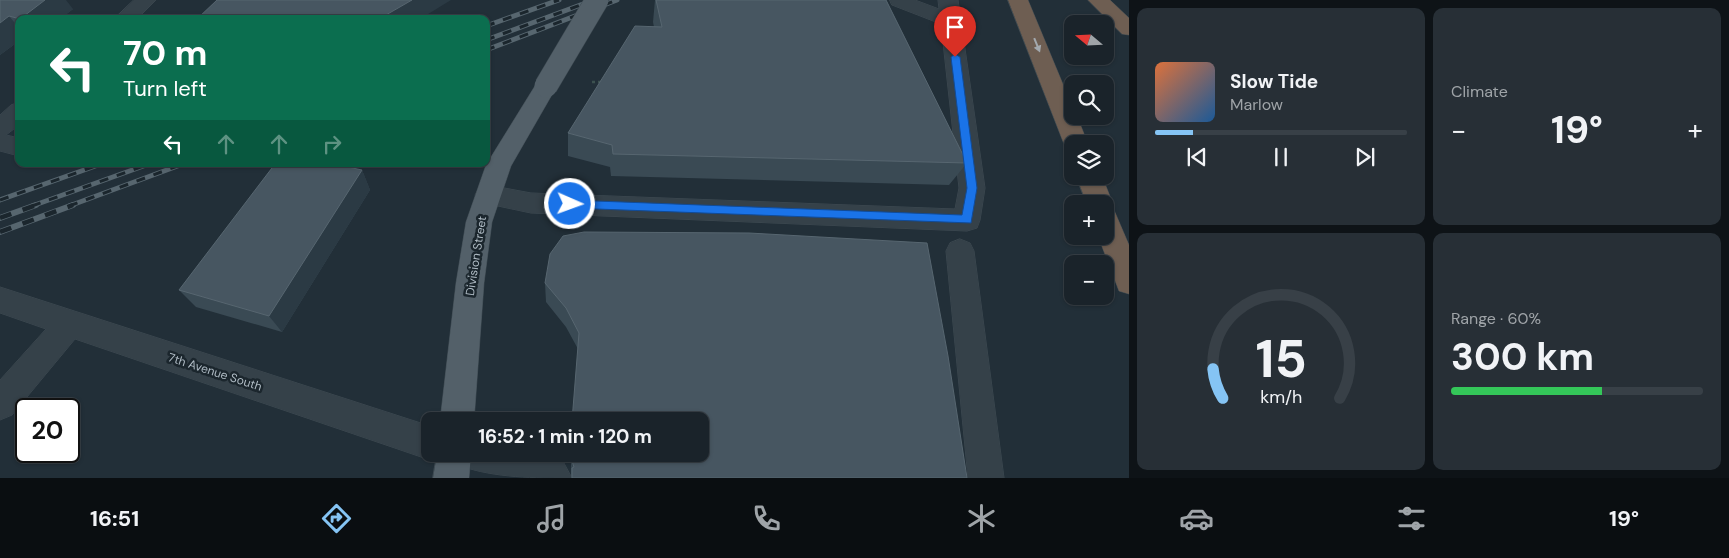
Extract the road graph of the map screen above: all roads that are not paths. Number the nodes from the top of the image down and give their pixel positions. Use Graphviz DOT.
graph roads {
  1 [pos="146,0"];
  2 [pos="597,0"];
  3 [pos="1018,0"];
  4 [pos="1098,0"];
  5 [pos="899,2"];
  6 [pos="949,10"];
  7 [pos="129,15"];
  8 [pos="1129,29"];
  9 [pos="15,115"];
  10 [pos="0,128"];
  11 [pos="1072,135"];
  12 [pos="0,142"];
  13 [pos="15,146"];
  14 [pos="488,195"];
  15 [pos="1114,242"];
  16 [pos="960,251"];
  17 [pos="1129,282"];
  18 [pos="0,300"];
  19 [pos="69,324"];
  20 [pos="0,404"];
  21 [pos="458,412"];
  22 [pos="421,440"];
  23 [pos="453,462"];
  24 [pos="504,462"];
  25 [pos="551,474"];
  26 [pos="451,478"];
  27 [pos="986,478"];
  1 -- 7 [label="street"];
  2 -- 14 [label="main road, Division Street, bridge"];
  3 -- 11 [label="highway, one-way"];
  4 -- 8 [label="highway"];
  5 -- 6 [label="street"];
  6 -- 14 [label="street"];
  9 -- 10 [label="street"];
  12 -- 13 [label="street"];
  14 -- 21 [label="main road, Division Street"];
  15 -- 17 [label="highway"];
  16 -- 27 [label="street"];
  18 -- 19 [label="street, 7th Avenue South"];
  19 -- 20 [label="street"];
  19 -- 22 [label="street, 7th Avenue South"];
  23 -- 26 [label="main road"];
  24 -- 25 [label="street"];
}
